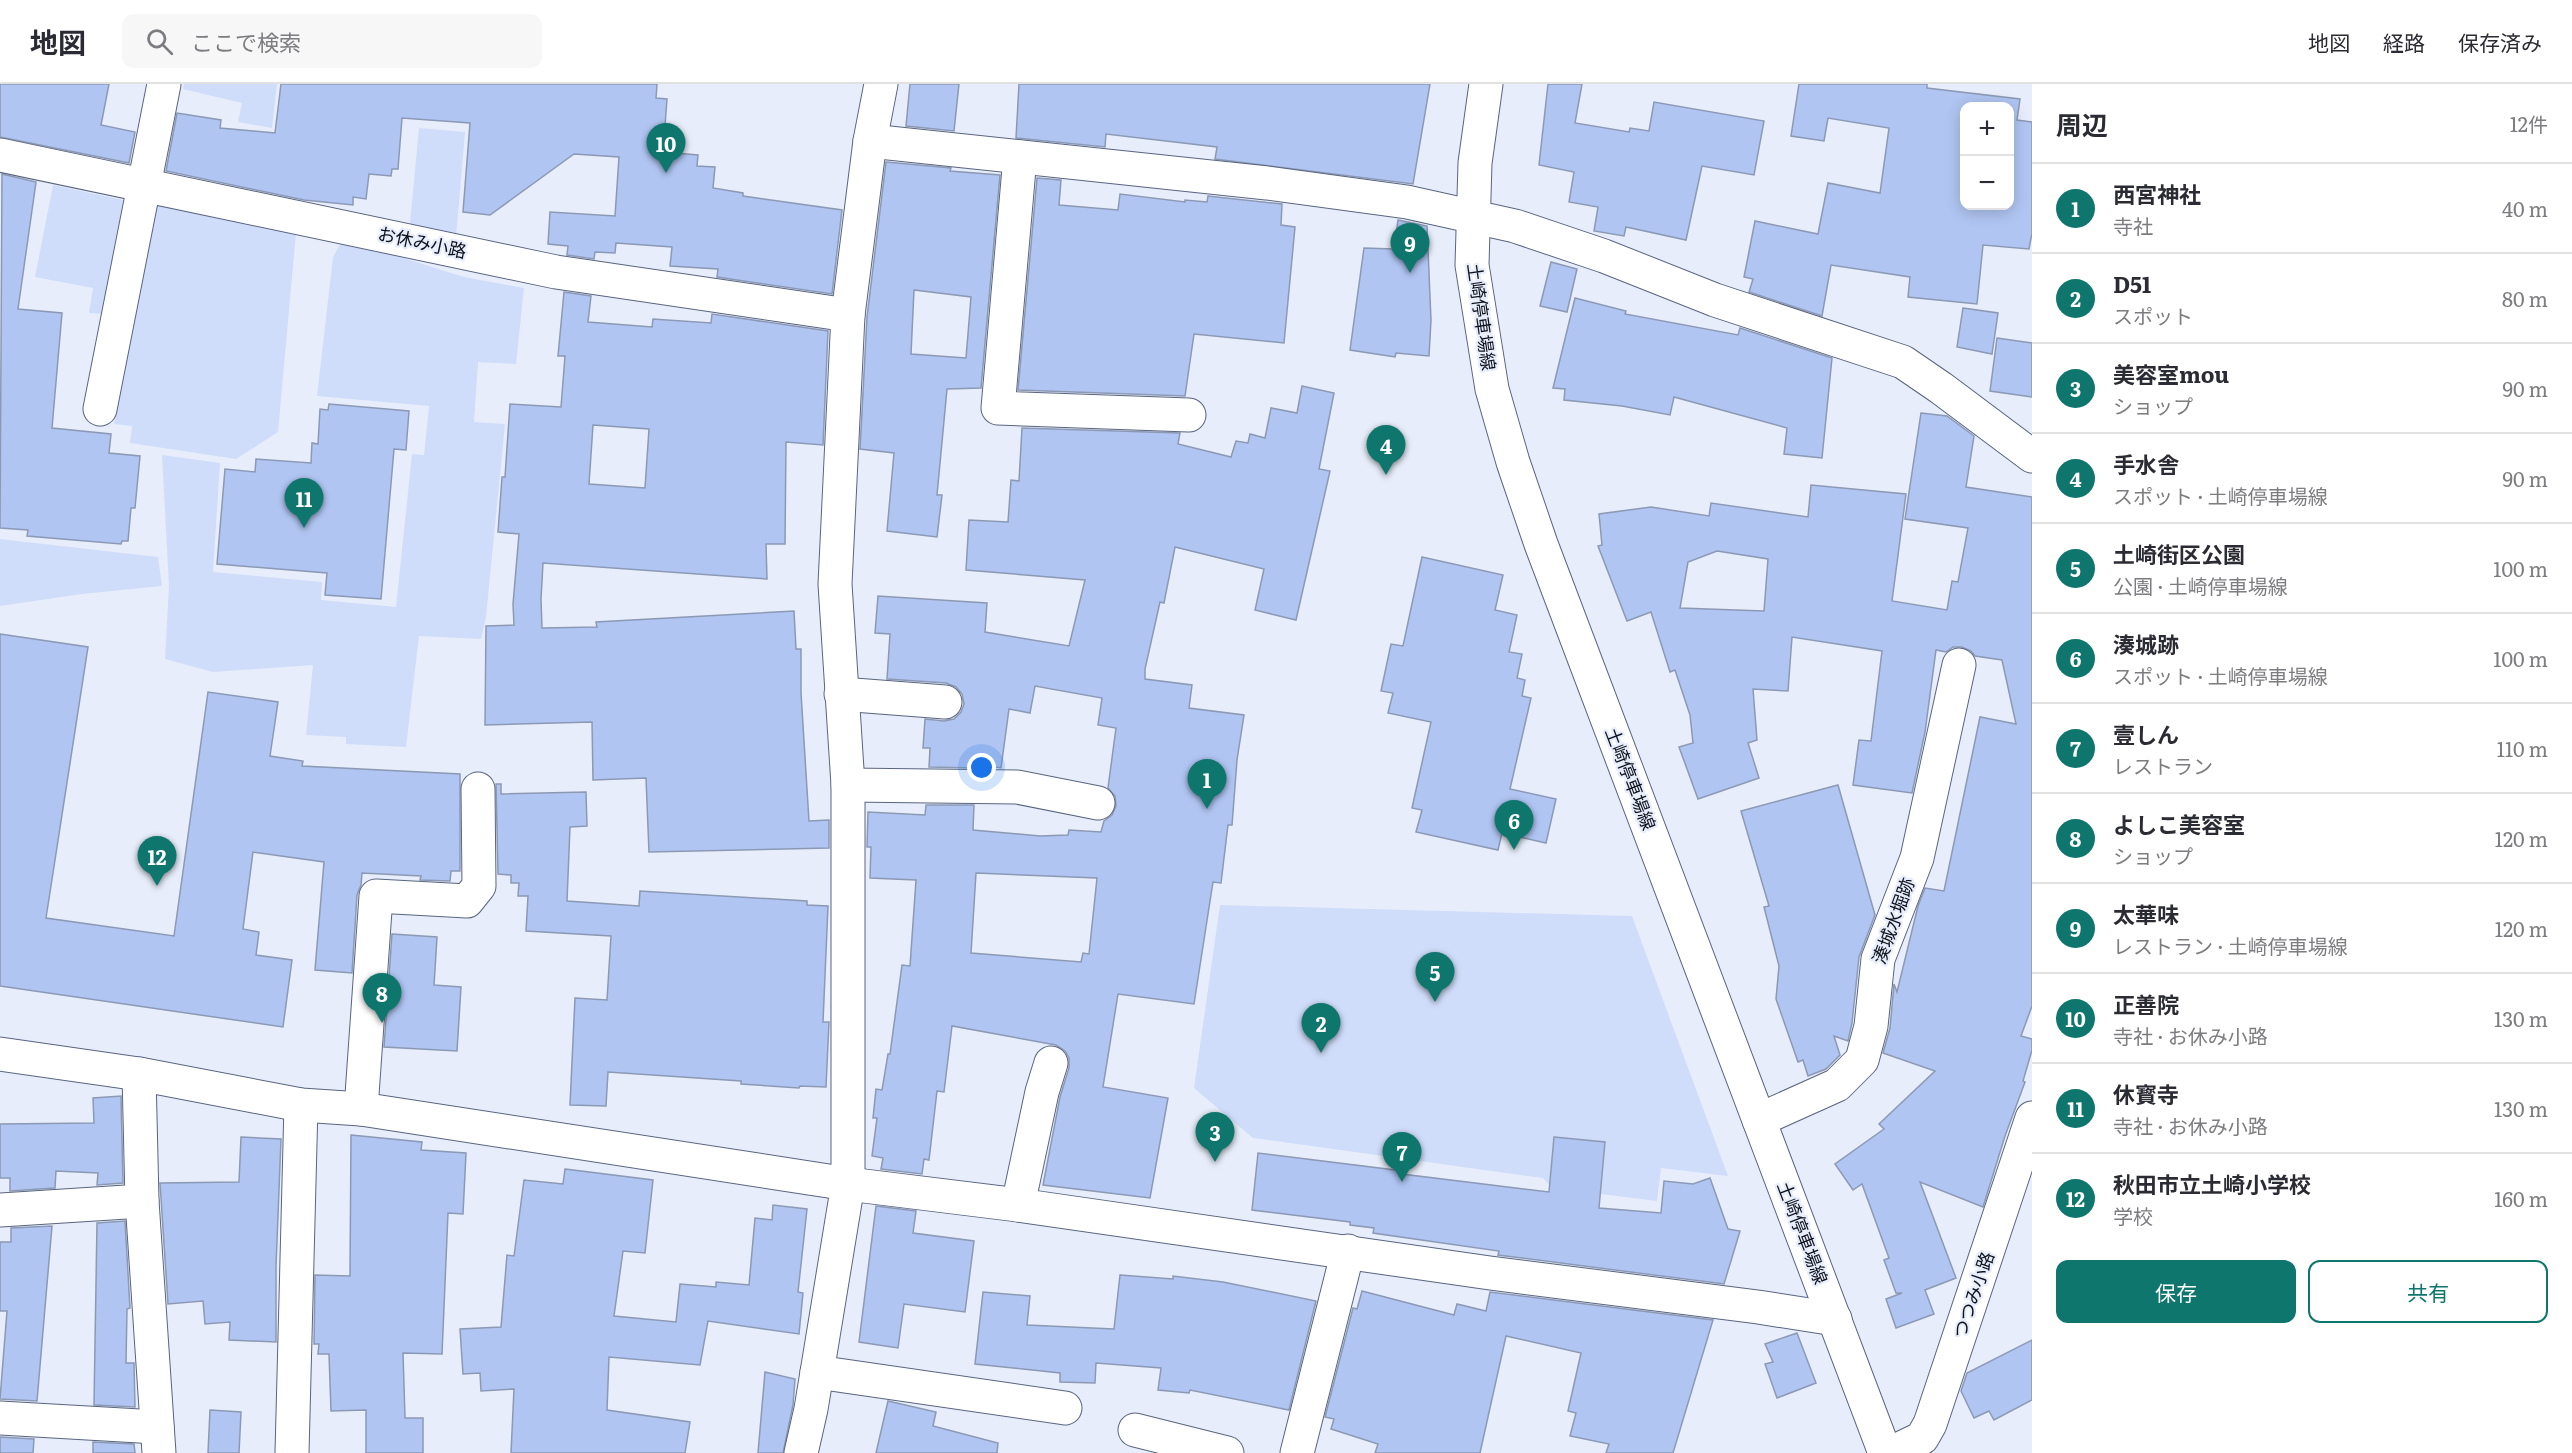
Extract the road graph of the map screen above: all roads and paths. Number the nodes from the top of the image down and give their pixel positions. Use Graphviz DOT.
graph roads {
  1 [pos="164,84"];
  2 [pos="881,84"];
  3 [pos="1486,84"];
  4 [pos="870,141"];
  5 [pos="0,155"];
  6 [pos="1020,157"];
  7 [pos="145,185"];
  8 [pos="1474,217"];
  9 [pos="848,315"];
  10 [pos="100,409"];
  11 [pos="1189,415"];
  12 [pos="2032,456"];
  13 [pos="1959,665"];
  14 [pos="841,694"];
  15 [pos="945,702"];
  16 [pos="848,784"];
  17 [pos="478,789"];
  18 [pos="1098,802"];
  19 [pos="0,1054"];
  20 [pos="1051,1063"];
  21 [pos="139,1074"];
  22 [pos="301,1105"];
  23 [pos="361,1109"];
  24 [pos="2032,1118"];
  25 [pos="1759,1119"];
  26 [pos="848,1184"];
  27 [pos="142,1201"];
  28 [pos="1018,1205"];
  29 [pos="0,1210"];
  30 [pos="1348,1251"];
  31 [pos="1834,1319"];
  32 [pos="817,1372"];
  33 [pos="1065,1408"];
  34 [pos="0,1418"];
  35 [pos="1135,1430"];
  36 [pos="158,1440"];
  37 [pos="292,1453"];
  38 [pos="801,1453"];
  39 [pos="1227,1453"];
  40 [pos="1297,1453"];
  41 [pos="1885,1453"];
  42 [pos="1891,1453"];
  1 -- 7 [label="street"];
  2 -- 4 [label="street"];
  3 -- 8 [label="street, 土崎停車場線"];
  4 -- 6 [label="street"];
  4 -- 9 [label="street"];
  5 -- 7 [label="street, お休み小路"];
  6 -- 8 [label="street"];
  6 -- 11 [label="street"];
  7 -- 9 [label="street, お休み小路"];
  7 -- 10 [label="street"];
  8 -- 12 [label="street"];
  8 -- 25 [label="street, 土崎停車場線"];
  9 -- 14 [label="street"];
  13 -- 25 [label="street, 湊城水堀跡"];
  14 -- 15 [label="street"];
  14 -- 16 [label="street"];
  16 -- 18 [label="street"];
  16 -- 26 [label="street"];
  17 -- 23 [label="street"];
  19 -- 21 [label="street"];
  20 -- 28 [label="street"];
  21 -- 22 [label="street"];
  21 -- 27 [label="street"];
  22 -- 23 [label="street"];
  22 -- 37 [label="street"];
  23 -- 26 [label="street"];
  24 -- 42 [label="street, つつみ小路"];
  25 -- 31 [label="street, 土崎停車場線"];
  26 -- 28 [label="street"];
  26 -- 32 [label="street"];
  27 -- 29 [label="street"];
  27 -- 36 [label="street"];
  28 -- 30 [label="street"];
  30 -- 31 [label="street"];
  30 -- 40 [label="street"];
  31 -- 41 [label="street, 土崎停車場線"];
  32 -- 33 [label="street"];
  32 -- 38 [label="street"];
  34 -- 36 [label="street"];
  35 -- 39 [label="street"];
}
